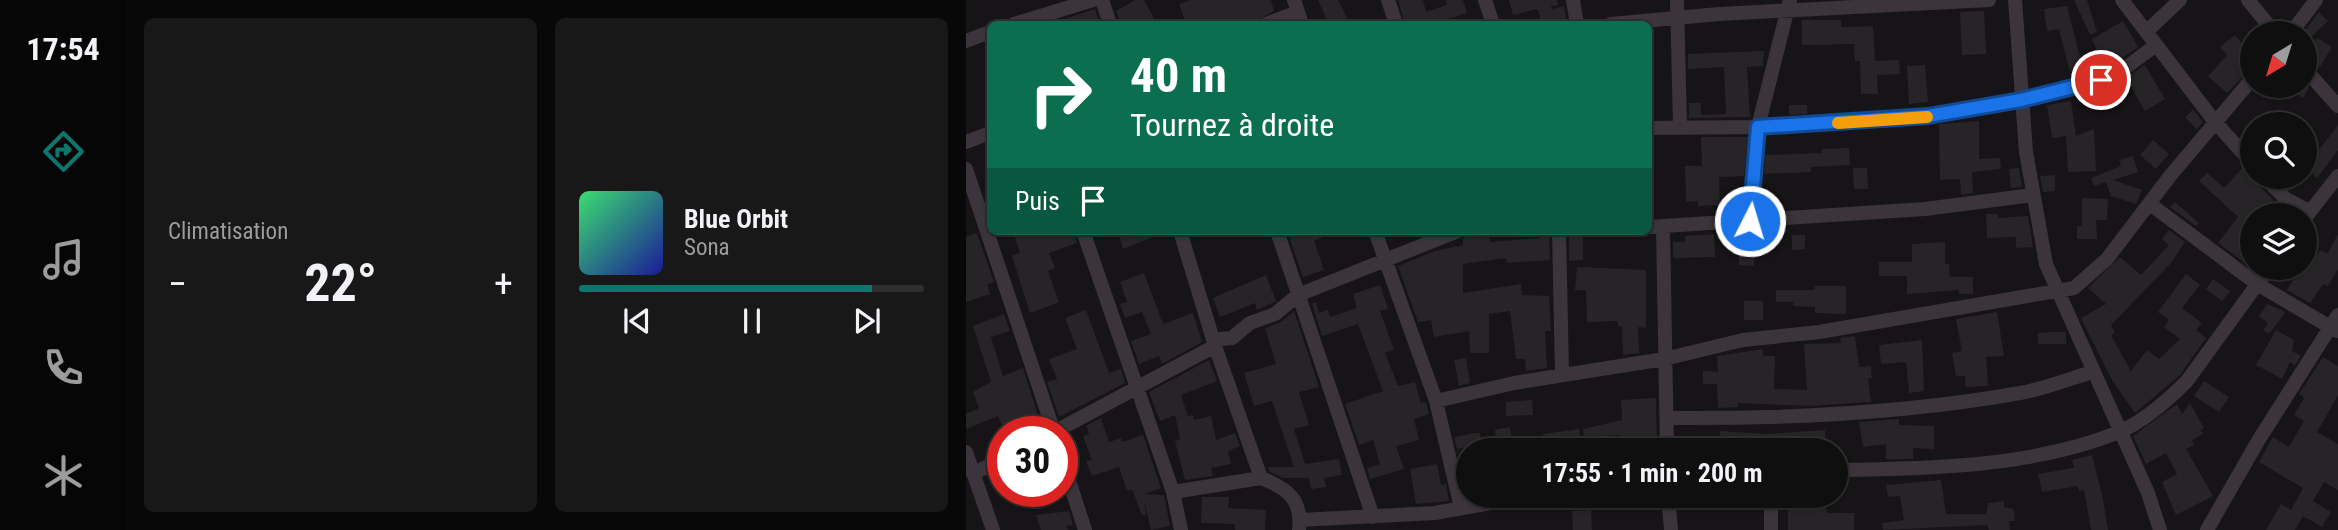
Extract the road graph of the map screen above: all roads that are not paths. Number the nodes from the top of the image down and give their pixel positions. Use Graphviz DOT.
graph roads {
  1 [pos="1093,0"];
  2 [pos="1102,0"];
  3 [pos="1388,0"];
  4 [pos="1485,0"];
  5 [pos="1573,0"];
  6 [pos="1677,0"];
  7 [pos="1989,0"];
  8 [pos="2015,0"];
  9 [pos="2122,0"];
  10 [pos="2180,0"];
  11 [pos="2248,0"];
  12 [pos="2316,0"];
  13 [pos="1788,5"];
  14 [pos="1298,12"];
  15 [pos="1677,19"];
  16 [pos="1024,21"];
  17 [pos="1109,21"];
  18 [pos="1274,21"];
  19 [pos="1395,21"];
  20 [pos="1492,21"];
  21 [pos="1576,21"];
  22 [pos="1651,21"];
  23 [pos="2265,21"];
  24 [pos="2300,21"];
  25 [pos="2146,32"];
  26 [pos="987,33"];
  27 [pos="966,41"];
  28 [pos="2156,44"];
  29 [pos="2317,82"];
  30 [pos="2240,93"];
  31 [pos="2021,100"];
  32 [pos="2338,106"];
  33 [pos="2215,122"];
  34 [pos="1680,126"];
  35 [pos="1758,127"];
  36 [pos="1652,128"];
  37 [pos="987,134"];
  38 [pos="966,142"];
  39 [pos="2240,150"];
  40 [pos="966,169"];
  41 [pos="2338,176"];
  42 [pos="2276,189"];
  43 [pos="2033,195"];
  44 [pos="2291,203"];
  45 [pos="2317,203"];
  46 [pos="2150,204"];
  47 [pos="1750,221"];
  48 [pos="1656,227"];
  49 [pos="987,232"];
  50 [pos="988,235"];
  51 [pos="1084,235"];
  52 [pos="1181,235"];
  53 [pos="1278,235"];
  54 [pos="1376,235"];
  55 [pos="1448,235"];
  56 [pos="1559,235"];
  57 [pos="1385,259"];
  58 [pos="2260,280"];
  59 [pos="2257,284"];
  60 [pos="2059,292"];
  61 [pos="1298,295"];
  62 [pos="2335,324"];
  63 [pos="1215,345"];
  64 [pos="1664,359"];
  65 [pos="2092,372"];
  66 [pos="1562,374"];
  67 [pos="1137,387"];
  68 [pos="1436,401"];
  69 [pos="1049,416"];
  70 [pos="1667,418"];
  71 [pos="1078,419"];
  72 [pos="2121,431"];
  73 [pos="1667,438"];
  74 [pos="966,452"];
  75 [pos="987,470"];
  76 [pos="1848,470"];
  77 [pos="1261,478"];
  78 [pos="972,482"];
  79 [pos="1456,487"];
  80 [pos="1173,492"];
  81 [pos="1078,507"];
  82 [pos="1461,508"];
  83 [pos="1669,508"];
  84 [pos="1771,508"];
  85 [pos="1373,517"];
  86 [pos="1300,525"];
  87 [pos="993,530"];
  88 [pos="1085,530"];
  89 [pos="1181,530"];
  90 [pos="1671,530"];
  91 [pos="1771,530"];
  92 [pos="2160,530"];
  93 [pos="2207,530"];
  1 -- 16 [label="street"];
  2 -- 17 [label="street"];
  3 -- 19 [label="street"];
  4 -- 20 [label="street"];
  5 -- 21 [label="street"];
  6 -- 15 [label="street"];
  7 -- 13 [label="street"];
  8 -- 31 [label="street"];
  9 -- 25 [label="street"];
  10 -- 25 [label="street"];
  11 -- 23 [label="street"];
  12 -- 24 [label="street"];
  13 -- 15 [label="street"];
  13 -- 35 [label="street"];
  14 -- 18 [label="street"];
  15 -- 22 [label="street"];
  15 -- 34 [label="street"];
  25 -- 28 [label="street"];
  26 -- 27 [label="street"];
  28 -- 31 [label="street"];
  28 -- 33 [label="street"];
  29 -- 32 [label="street"];
  30 -- 33 [label="street"];
  31 -- 35 [label="street"];
  31 -- 43 [label="street"];
  33 -- 39 [label="street"];
  33 -- 46 [label="street"];
  34 -- 35 [label="street"];
  34 -- 36 [label="street"];
  35 -- 47 [label="street"];
  37 -- 38 [label="street"];
  40 -- 49 [label="street"];
  41 -- 45 [label="street"];
  42 -- 44 [label="street"];
  43 -- 47 [label="street"];
  43 -- 60 [label="street"];
  46 -- 59 [label="street"];
  46 -- 60 [label="street"];
  47 -- 48 [label="street"];
  48 -- 64 [label="street"];
  50 -- 69 [label="street"];
  51 -- 67 [label="street"];
  52 -- 63 [label="street"];
  53 -- 61 [label="street"];
  54 -- 57 [label="street"];
  55 -- 57 [label="street"];
  56 -- 66 [label="street"];
  57 -- 61 [label="street"];
  57 -- 68 [label="street"];
  58 -- 59 [label="street"];
  59 -- 62 [label="street"];
  59 -- 72 [label="street"];
  60 -- 64 [label="street"];
  60 -- 65 [label="street"];
  61 -- 63 [label="street"];
  61 -- 85 [label="street"];
  62 -- 93 [label="street"];
  63 -- 67 [label="street"];
  63 -- 77 [label="street"];
  64 -- 66 [label="street"];
  64 -- 70 [label="street"];
  65 -- 70 [label="street"];
  65 -- 72 [label="street"];
  66 -- 68 [label="street"];
  67 -- 71 [label="street"];
  67 -- 80 [label="street"];
  68 -- 79 [label="street"];
  70 -- 73 [label="street"];
  72 -- 76 [label="street"];
  72 -- 92 [label="street"];
  74 -- 78 [label="street"];
  75 -- 78 [label="street"];
  77 -- 80 [label="street"];
  77 -- 86 [label="street"];
  78 -- 87 [label="street"];
  80 -- 89 [label="street"];
  81 -- 88 [label="street"];
  82 -- 85 [label="street"];
  83 -- 90 [label="street"];
  84 -- 91 [label="street"];
  85 -- 86 [label="street"];
}
